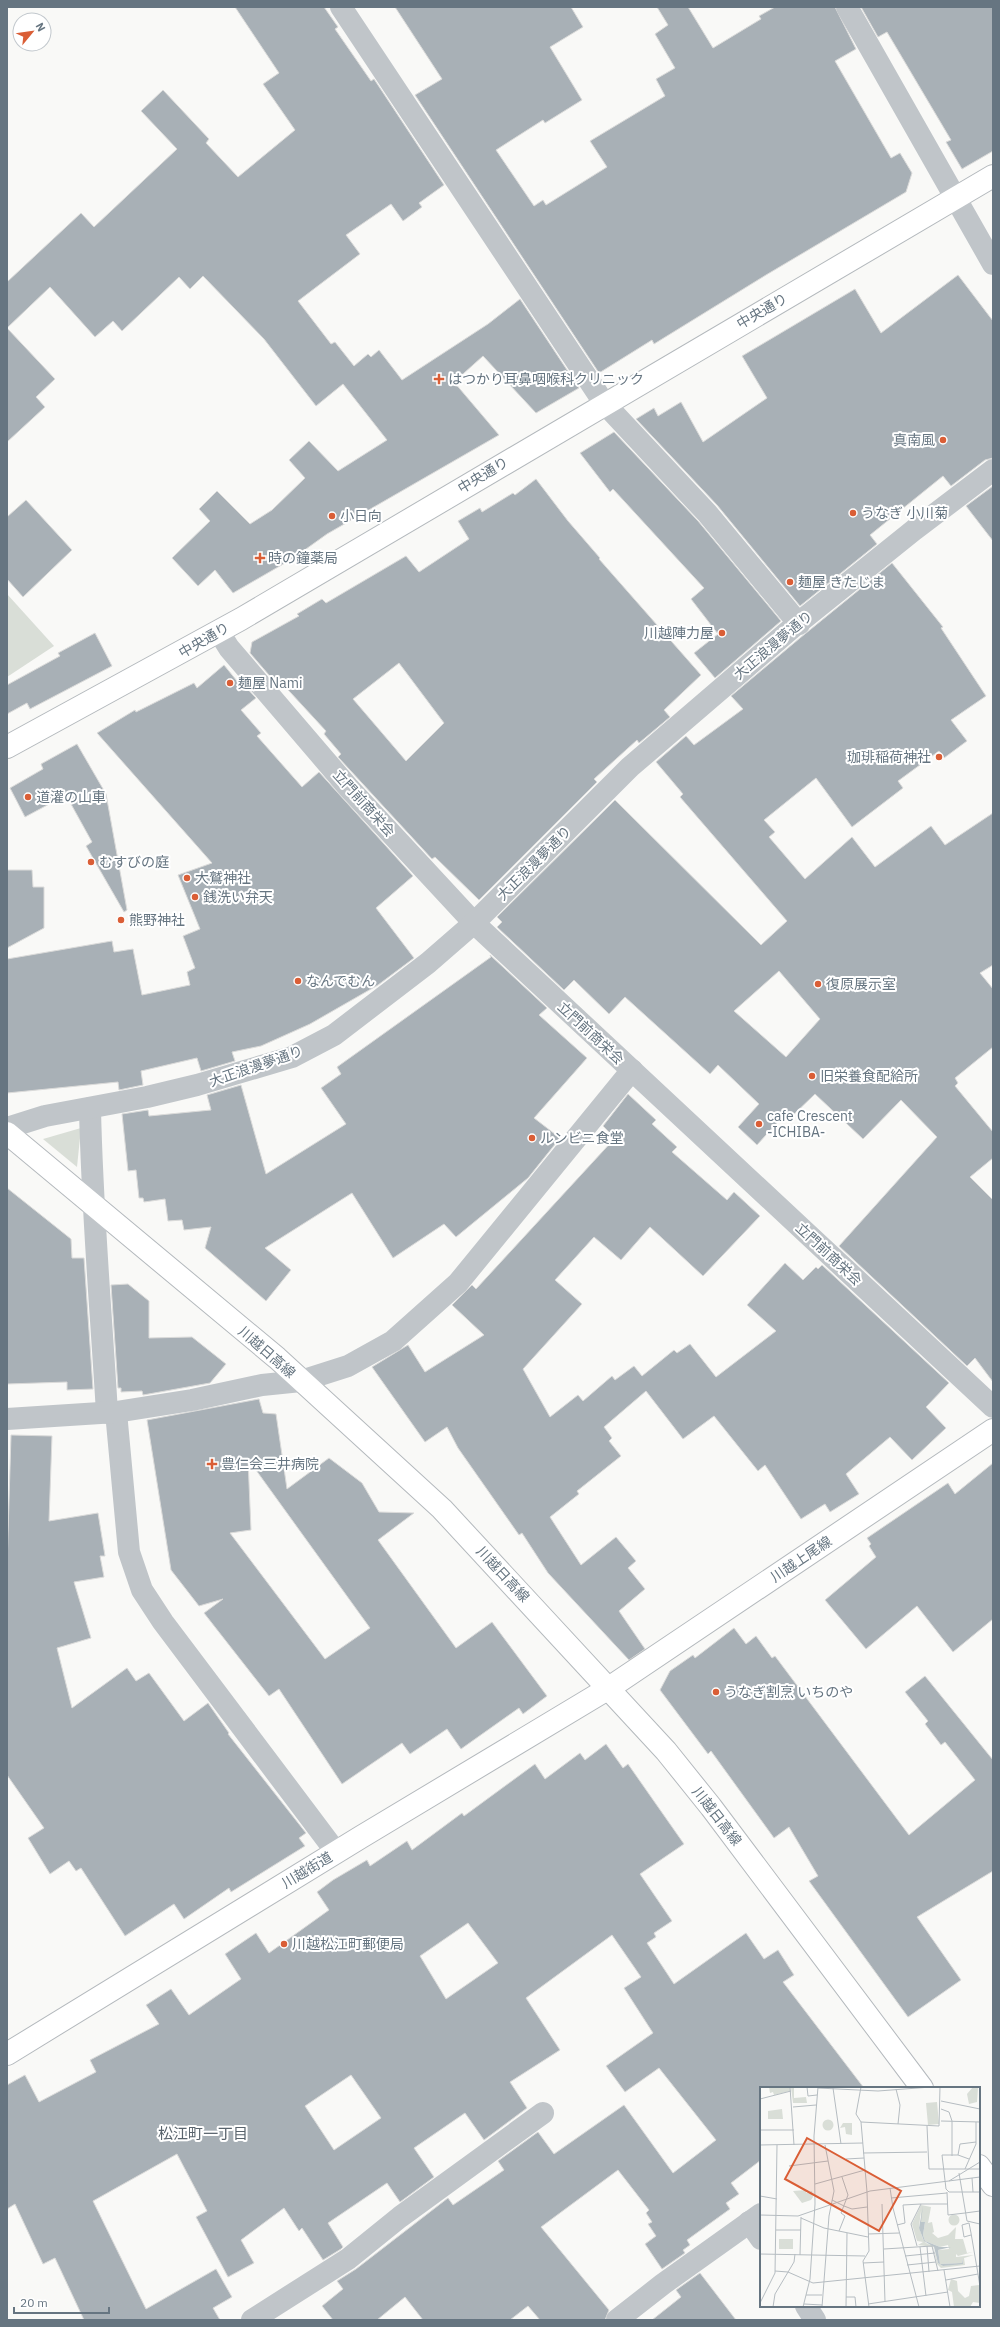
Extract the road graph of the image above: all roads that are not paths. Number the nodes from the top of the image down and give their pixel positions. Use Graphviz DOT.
graph roads {
  1 [pos="341,7"];
  2 [pos="847,7"];
  3 [pos="993,176"];
  4 [pos="956,197"];
  5 [pos="993,264"];
  6 [pos="604,403"];
  7 [pos="993,470"];
  8 [pos="799,624"];
  9 [pos="219,632"];
  10 [pos="7,747"];
  11 [pos="474,924"];
  12 [pos="632,1070"];
  13 [pos="90,1108"];
  14 [pos="7,1128"];
  15 [pos="7,1133"];
  16 [pos="94,1207"];
  17 [pos="301,1381"];
  18 [pos="993,1406"];
  19 [pos="112,1413"];
  20 [pos="7,1419"];
  21 [pos="993,1430"];
  22 [pos="609,1688"];
  23 [pos="336,1852"];
  24 [pos="7,2054"];
  25 [pos="921,2087"];
  26 [pos="543,2113"];
  27 [pos="980,2167"];
  28 [pos="993,2185"];
  29 [pos="757,2225"];
  30 [pos="807,2307"];
  31 [pos="252,2320"];
  32 [pos="617,2320"];
  33 [pos="815,2320"];
  1 -- 6 [label="street"];
  2 -- 4 [label="street"];
  3 -- 4 [label="main road, 中央通り"];
  4 -- 5 [label="street"];
  4 -- 6 [label="main road, 中央通り"];
  6 -- 8 [label="street"];
  6 -- 9 [label="main road, 中央通り"];
  7 -- 8 [label="street, 大正浪漫夢通り"];
  8 -- 11 [label="street, 大正浪漫夢通り"];
  9 -- 10 [label="main road, 中央通り"];
  9 -- 11 [label="street, 立門前商栄会"];
  11 -- 12 [label="street, 立門前商栄会"];
  11 -- 13 [label="street, 大正浪漫夢通り"];
  12 -- 17 [label="street"];
  12 -- 18 [label="street, 立門前商栄会"];
  13 -- 14 [label="street, 大正浪漫夢通り"];
  13 -- 16 [label="street"];
  15 -- 16 [label="main road, 川越日高線"];
  16 -- 17 [label="main road, 川越日高線"];
  16 -- 19 [label="street"];
  17 -- 19 [label="street"];
  17 -- 22 [label="main road, 川越日高線"];
  19 -- 20 [label="street"];
  19 -- 23 [label="street"];
  21 -- 22 [label="main road, 川越上尾線"];
  22 -- 23 [label="main road, 川越街道"];
  22 -- 25 [label="main road, 川越日高線"];
  23 -- 24 [label="main road, 川越街道"];
  26 -- 31 [label="street"];
  27 -- 28 [label="main road"];
  29 -- 32 [label="street"];
  30 -- 33 [label="street"];
}
